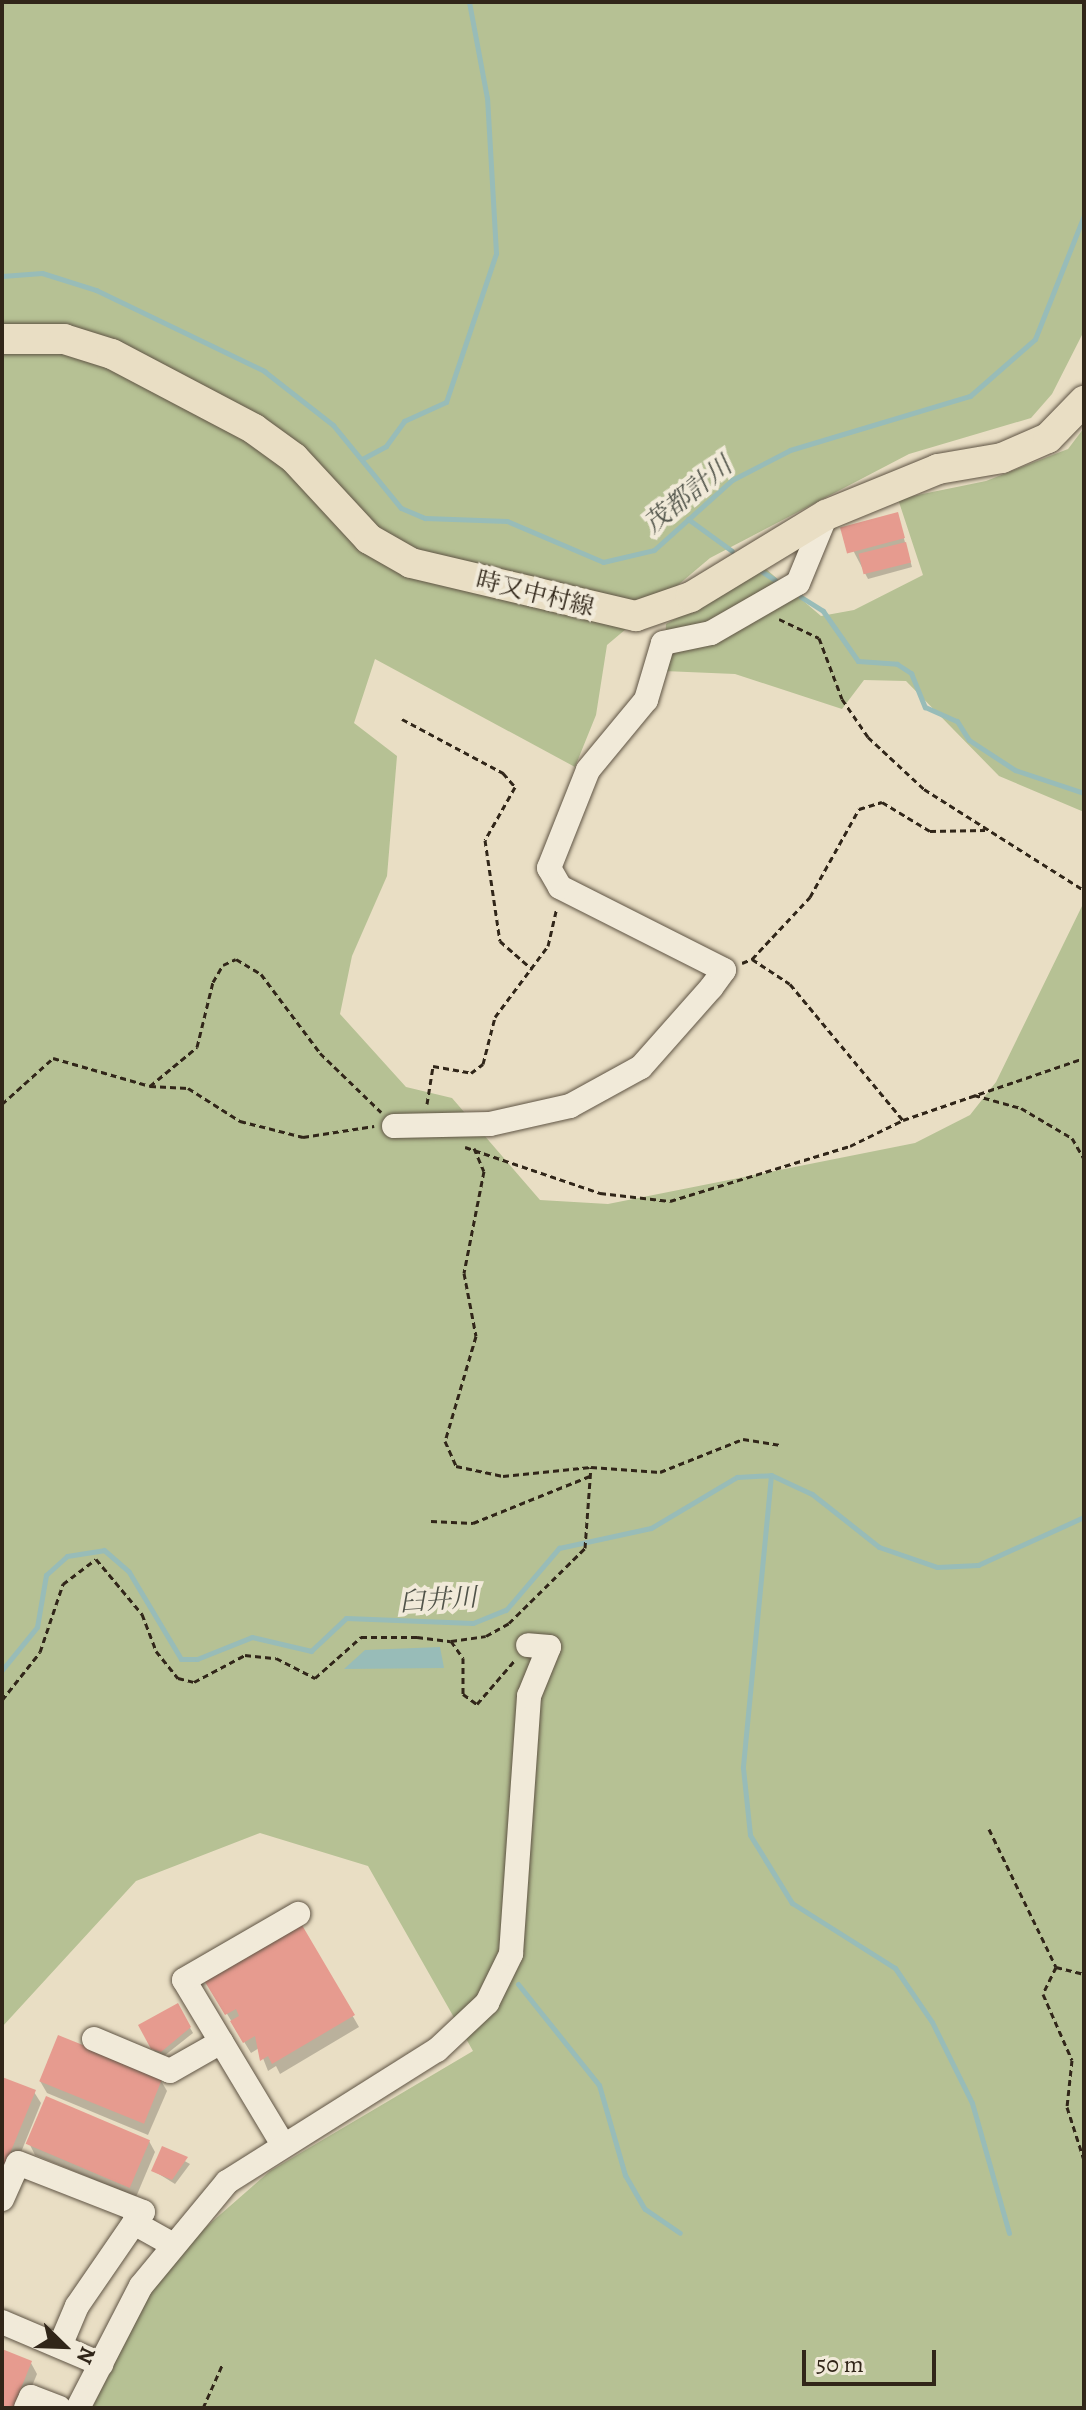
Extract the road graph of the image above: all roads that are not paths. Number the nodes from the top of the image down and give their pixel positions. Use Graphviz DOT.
graph roads {
  1 [pos="2,339"];
  2 [pos="1084,401"];
  3 [pos="826,515"];
  4 [pos="394,1126"];
  5 [pos="528,1645"];
  6 [pos="298,1914"];
  7 [pos="94,2039"];
  8 [pos="221,2042"];
  9 [pos="282,2143"];
  10 [pos="2,2199"];
  11 [pos="134,2223"];
  12 [pos="170,2243"];
  13 [pos="2,2322"];
  14 [pos="60,2346"];
  15 [pos="101,2364"];
  16 [pos="26,2408"];
  17 [pos="59,2408"];
  18 [pos="78,2408"];
  1 -- 3 [label="main road, 時又中村線"];
  2 -- 3 [label="main road, 時又中村線"];
  3 -- 4 [label="street"];
  5 -- 9 [label="street"];
  6 -- 8 [label="street"];
  7 -- 8 [label="street"];
  8 -- 9 [label="street"];
  9 -- 12 [label="street"];
  10 -- 11 [label="street"];
  11 -- 12 [label="street"];
  11 -- 14 [label="street"];
  12 -- 15 [label="street"];
  13 -- 14 [label="street"];
  14 -- 15 [label="street"];
  15 -- 18 [label="street"];
  16 -- 17 [label="street"];
}
